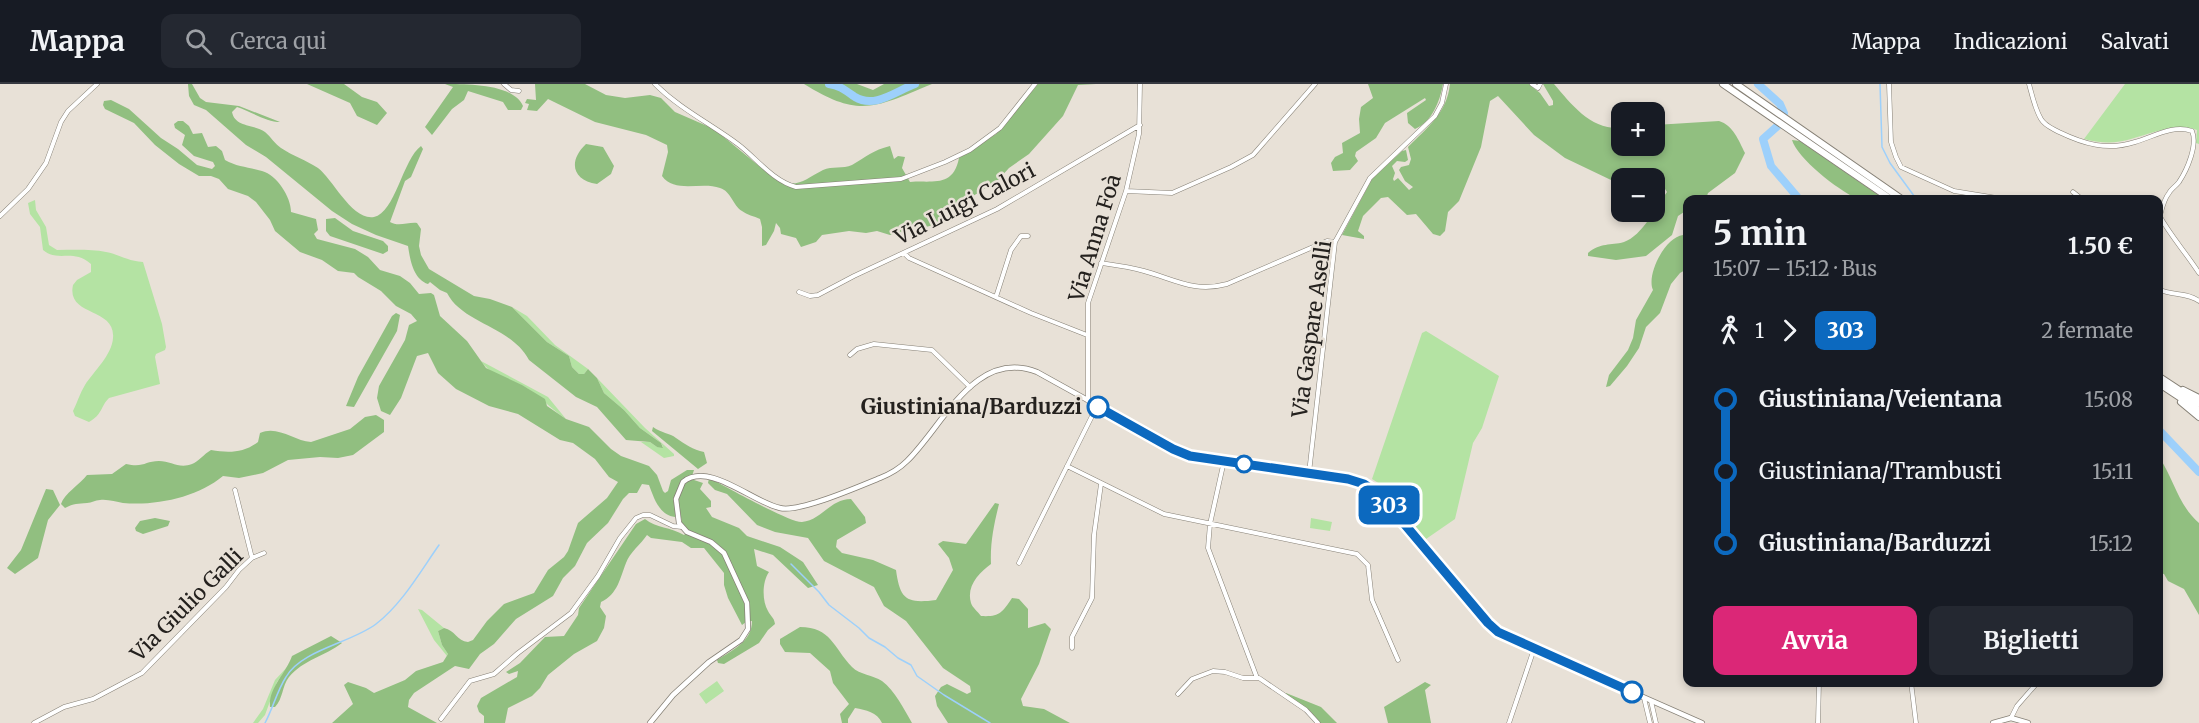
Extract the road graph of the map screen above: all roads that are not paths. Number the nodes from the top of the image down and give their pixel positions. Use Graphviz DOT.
graph roads {
  1 [pos="97,84"];
  2 [pos="504,84"];
  3 [pos="655,84"];
  4 [pos="1035,84"];
  5 [pos="1140,84"];
  6 [pos="1315,84"];
  7 [pos="1446,84"];
  8 [pos="1532,84"];
  9 [pos="1540,84"];
  10 [pos="1723,84"];
  11 [pos="1736,84"];
  12 [pos="1889,84"];
  13 [pos="2029,84"];
  14 [pos="519,92"];
  15 [pos="1140,125"];
  16 [pos="1809,138"];
  17 [pos="1126,191"];
  18 [pos="2073,192"];
  19 [pos="1885,195"];
  20 [pos="1895,195"];
  21 [pos="1992,195"];
  22 [pos="2077,195"];
  23 [pos="2163,205"];
  24 [pos="0,216"];
  25 [pos="2163,223"];
  26 [pos="1028,236"];
  27 [pos="1335,242"];
  28 [pos="904,253"];
  29 [pos="1101,263"];
  30 [pos="2199,273"];
  31 [pos="2163,291"];
  32 [pos="799,292"];
  33 [pos="996,297"];
  34 [pos="2199,301"];
  35 [pos="1087,335"];
  36 [pos="850,355"];
  37 [pos="2163,380"];
  38 [pos="2163,385"];
  39 [pos="970,387"];
  40 [pos="2175,391"];
  41 [pos="2199,398"];
  42 [pos="1088,401"];
  43 [pos="2199,403"];
  44 [pos="1097,406"];
  45 [pos="2199,410"];
  46 [pos="2199,417"];
  47 [pos="1224,461"];
  48 [pos="1068,466"];
  49 [pos="1309,473"];
  50 [pos="1101,484"];
  51 [pos="235,490"];
  52 [pos="1210,524"];
  53 [pos="682,527"];
  54 [pos="264,553"];
  55 [pos="252,558"];
  56 [pos="1019,564"];
  57 [pos="1072,648"];
  58 [pos="1534,649"];
  59 [pos="1398,660"];
  60 [pos="1257,678"];
  61 [pos="1819,687"];
  62 [pos="1912,687"];
  63 [pos="2034,687"];
  64 [pos="1178,694"];
  65 [pos="1644,698"];
  66 [pos="1651,700"];
  67 [pos="2011,718"];
  68 [pos="441,719"];
  69 [pos="34,723"];
  70 [pos="650,723"];
  71 [pos="1318,723"];
  72 [pos="1509,723"];
  73 [pos="1650,723"];
  74 [pos="1656,723"];
  75 [pos="1702,723"];
  76 [pos="1818,723"];
  77 [pos="1916,723"];
  78 [pos="1993,723"];
  79 [pos="2028,723"];
  1 -- 24 [label="street"];
  2 -- 14 [label="street"];
  3 -- 4 [label="street"];
  5 -- 15 [label="street, Via Anna Foà"];
  6 -- 17 [label="street"];
  7 -- 27 [label="street, Via Gaspare Aselli"];
  8 -- 9 [label="street"];
  10 -- 16 [label="highway"];
  11 -- 16 [label="highway"];
  12 -- 21 [label="street"];
  13 -- 23 [label="street"];
  15 -- 17 [label="street, Via Anna Foà"];
  15 -- 28 [label="street, Via Luigi Calori"];
  16 -- 19 [label="highway"];
  16 -- 20 [label="highway"];
  17 -- 29 [label="street, Via Anna Foà"];
  18 -- 22 [label="street"];
  25 -- 30 [label="street"];
  26 -- 33 [label="street"];
  27 -- 29 [label="street"];
  27 -- 49 [label="street, Via Gaspare Aselli"];
  28 -- 32 [label="street, Via Luigi Calori"];
  28 -- 33 [label="street"];
  29 -- 35 [label="street, Via Anna Foà"];
  31 -- 34 [label="street"];
  33 -- 35 [label="street"];
  35 -- 42 [label="street, Via Anna Foà"];
  36 -- 39 [label="street"];
  37 -- 40 [label="highway"];
  38 -- 40 [label="highway"];
  39 -- 42 [label="street"];
  39 -- 53 [label="street"];
  40 -- 41 [label="highway"];
  40 -- 43 [label="highway"];
  40 -- 45 [label="highway"];
  40 -- 46 [label="highway"];
  42 -- 44 [label="street"];
  44 -- 47 [label="street"];
  44 -- 48 [label="street"];
  47 -- 49 [label="street"];
  47 -- 52 [label="street"];
  48 -- 50 [label="street"];
  48 -- 56 [label="street"];
  49 -- 58 [label="street"];
  50 -- 52 [label="street"];
  50 -- 57 [label="street"];
  51 -- 55 [label="street"];
  52 -- 59 [label="street"];
  52 -- 60 [label="street"];
  53 -- 68 [label="street"];
  53 -- 70 [label="street"];
  54 -- 55 [label="street, Via Giulio Galli"];
  55 -- 69 [label="street, Via Giulio Galli"];
  58 -- 65 [label="street"];
  58 -- 72 [label="street"];
  60 -- 64 [label="street"];
  60 -- 71 [label="street"];
  61 -- 76 [label="street"];
  62 -- 77 [label="street"];
  63 -- 67 [label="street"];
  65 -- 66 [label="street"];
  65 -- 73 [label="street"];
  66 -- 74 [label="street"];
  66 -- 75 [label="street"];
  67 -- 78 [label="street"];
  67 -- 79 [label="street"];
}
